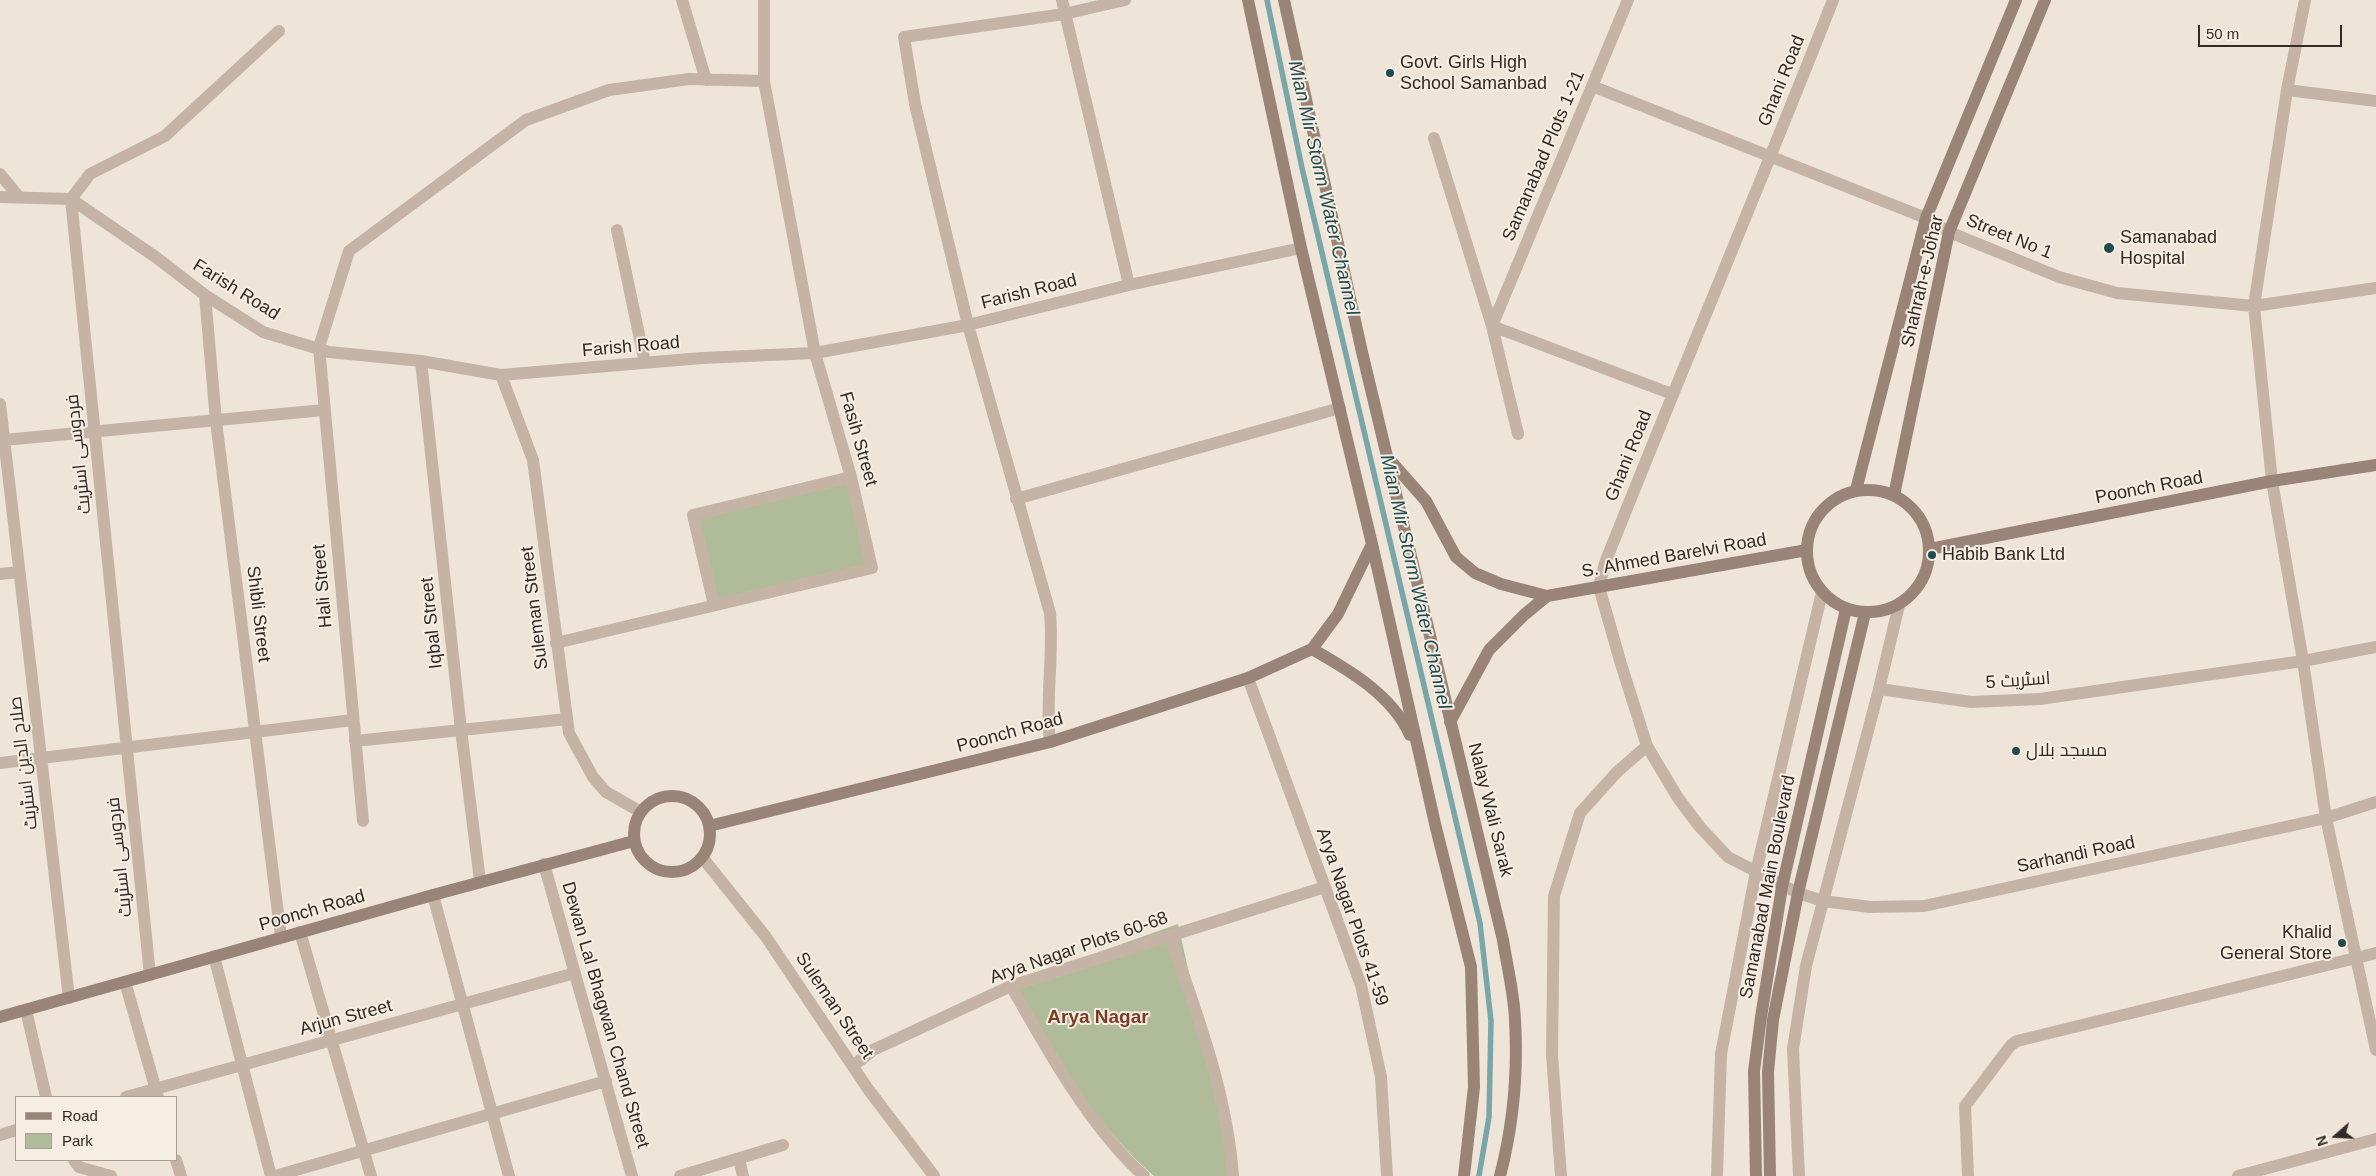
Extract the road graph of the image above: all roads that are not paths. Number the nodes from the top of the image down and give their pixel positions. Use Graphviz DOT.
graph roads {
  1 [pos="682,0"];
  2 [pos="764,0"];
  3 [pos="1062,0"];
  4 [pos="1125,0"];
  5 [pos="1248,0"];
  6 [pos="1284,0"];
  7 [pos="1628,0"];
  8 [pos="1833,0"];
  9 [pos="2016,0"];
  10 [pos="2045,0"];
  11 [pos="2305,0"];
  12 [pos="1064,14"];
  13 [pos="278,31"];
  14 [pos="706,80"];
  15 [pos="764,81"];
  16 [pos="1592,86"];
  17 [pos="2287,90"];
  18 [pos="2376,101"];
  19 [pos="1434,138"];
  20 [pos="1771,158"];
  21 [pos="0,174"];
  22 [pos="0,197"];
  23 [pos="19,197"];
  24 [pos="70,199"];
  25 [pos="1926,218"];
  26 [pos="618,230"];
  27 [pos="1949,232"];
  28 [pos="1301,248"];
  29 [pos="1129,286"];
  30 [pos="2376,288"];
  31 [pos="205,294"];
  32 [pos="2254,306"];
  33 [pos="968,325"];
  34 [pos="1492,326"];
  35 [pos="318,348"];
  36 [pos="815,353"];
  37 [pos="421,361"];
  38 [pos="645,363"];
  39 [pos="501,375"];
  40 [pos="1672,394"];
  41 [pos="0,404"];
  42 [pos="1340,408"];
  43 [pos="324,410"];
  44 [pos="216,421"];
  45 [pos="94,432"];
  46 [pos="1518,434"];
  47 [pos="4,440"];
  48 [pos="1387,457"];
  49 [pos="2376,465"];
  50 [pos="851,477"];
  51 [pos="2272,481"];
  52 [pos="1856,490"];
  53 [pos="1894,495"];
  54 [pos="1016,499"];
  55 [pos="1372,544"];
  56 [pos="1930,549"];
  57 [pos="1807,550"];
  58 [pos="19,572"];
  59 [pos="0,574"];
  60 [pos="1600,587"];
  61 [pos="1822,592"];
  62 [pos="1547,596"];
  63 [pos="1898,605"];
  64 [pos="714,606"];
  65 [pos="1846,609"];
  66 [pos="1865,613"];
  67 [pos="556,643"];
  68 [pos="2376,647"];
  69 [pos="1312,649"];
  70 [pos="2303,661"];
  71 [pos="1248,678"];
  72 [pos="1879,689"];
  73 [pos="567,719"];
  74 [pos="353,720"];
  75 [pos="1450,722"];
  76 [pos="461,730"];
  77 [pos="255,732"];
  78 [pos="355,741"];
  79 [pos="1050,742"];
  80 [pos="1647,746"];
  81 [pos="127,747"];
  82 [pos="1419,756"];
  83 [pos="41,758"];
  84 [pos="0,763"];
  85 [pos="2376,802"];
  86 [pos="641,812"];
  87 [pos="2326,818"];
  88 [pos="362,822"];
  89 [pos="709,826"];
  90 [pos="634,841"];
  91 [pos="702,857"];
  92 [pos="544,864"];
  93 [pos="1756,872"];
  94 [pos="480,882"];
  95 [pos="1325,887"];
  96 [pos="1782,887"];
  97 [pos="1798,893"];
  98 [pos="433,895"];
  99 [pos="1823,901"];
  100 [pos="300,932"];
  101 [pos="1170,936"];
  102 [pos="281,937"];
  103 [pos="2376,953"];
  104 [pos="214,956"];
  105 [pos="2356,957"];
  106 [pos="575,974"];
  107 [pos="150,975"];
  108 [pos="125,982"];
  109 [pos="1011,986"];
  110 [pos="69,998"];
  111 [pos="463,1004"];
  112 [pos="26,1010"];
  113 [pos="0,1017"];
  114 [pos="331,1040"];
  115 [pos="2376,1050"];
  116 [pos="243,1065"];
  117 [pos="853,1066"];
  118 [pos="606,1081"];
  119 [pos="157,1093"];
  120 [pos="46,1096"];
  121 [pos="134,1096"];
  122 [pos="493,1114"];
  123 [pos="15,1130"];
  124 [pos="0,1135"];
  125 [pos="2376,1139"];
  126 [pos="783,1145"];
  127 [pos="364,1150"];
  128 [pos="738,1159"];
  129 [pos="176,1161"];
  130 [pos="77,1168"];
  131 [pos="111,1176"];
  132 [pos="181,1176"];
  133 [pos="271,1176"];
  134 [pos="275,1176"];
  135 [pos="371,1176"];
  136 [pos="510,1176"];
  137 [pos="632,1176"];
  138 [pos="680,1176"];
  139 [pos="743,1176"];
  140 [pos="934,1176"];
  141 [pos="1144,1176"];
  142 [pos="1233,1176"];
  143 [pos="1387,1176"];
  144 [pos="1464,1176"];
  145 [pos="1500,1176"];
  146 [pos="1561,1176"];
  147 [pos="1717,1176"];
  148 [pos="1756,1176"];
  149 [pos="1770,1176"];
  150 [pos="1799,1176"];
  151 [pos="1968,1176"];
  152 [pos="2238,1176"];
  1 -- 14 [label="street"];
  2 -- 15 [label="street, Fasih Street"];
  3 -- 12 [label="street"];
  4 -- 12 [label="street"];
  5 -- 28 [label="main road"];
  6 -- 48 [label="main road, Nalay Wali Sarak"];
  7 -- 16 [label="street, Samanabad Plots 1-21"];
  8 -- 20 [label="street, Ghani Road"];
  9 -- 25 [label="main road, Shahrah-e-Johar"];
  10 -- 27 [label="main road, Shahrah-e-Johar"];
  11 -- 17 [label="street"];
  12 -- 29 [label="street"];
  12 -- 33 [label="street"];
  13 -- 24 [label="street"];
  14 -- 15 [label="street"];
  14 -- 35 [label="street"];
  15 -- 36 [label="street, Fasih Street"];
  16 -- 20 [label="street, Street No 1"];
  16 -- 34 [label="street, Samanabad Plots 1-21"];
  17 -- 18 [label="street"];
  17 -- 32 [label="street"];
  19 -- 34 [label="street"];
  20 -- 25 [label="street, Street No 1"];
  20 -- 40 [label="street, Ghani Road"];
  21 -- 23 [label="street"];
  22 -- 23 [label="street"];
  23 -- 24 [label="street"];
  24 -- 31 [label="street, Farish Road"];
  24 -- 45 [label="street, فردوسی اسٹریٹ"];
  25 -- 27 [label="street, Street No 1"];
  25 -- 52 [label="main road, Shahrah-e-Johar"];
  26 -- 38 [label="street"];
  27 -- 32 [label="street, Street No 1"];
  27 -- 53 [label="main road, Shahrah-e-Johar"];
  28 -- 29 [label="street, Farish Road"];
  28 -- 42 [label="main road"];
  29 -- 33 [label="street, Farish Road"];
  30 -- 32 [label="street, Street No 1"];
  31 -- 35 [label="street, Farish Road"];
  31 -- 44 [label="street, Shibli Street"];
  32 -- 51 [label="street"];
  33 -- 36 [label="street, Farish Road"];
  33 -- 54 [label="street"];
  34 -- 40 [label="street"];
  34 -- 46 [label="street"];
  35 -- 37 [label="street, Farish Road"];
  35 -- 43 [label="street, Hali Street"];
  36 -- 38 [label="street, Farish Road"];
  36 -- 50 [label="street, Fasih Street"];
  37 -- 39 [label="street, Farish Road"];
  37 -- 76 [label="street, Iqbal Street"];
  38 -- 39 [label="street, Farish Road"];
  39 -- 67 [label="street, Suleman Street"];
  40 -- 60 [label="street, Ghani Road"];
  41 -- 47 [label="street, صلاح الدین اسٹریٹ"];
  42 -- 54 [label="street"];
  42 -- 55 [label="main road"];
  43 -- 44 [label="street"];
  43 -- 74 [label="street, Hali Street"];
  44 -- 45 [label="street"];
  44 -- 77 [label="street, Shibli Street"];
  45 -- 47 [label="street"];
  45 -- 81 [label="street, فردوسی اسٹریٹ"];
  47 -- 58 [label="street, صلاح الدین اسٹریٹ"];
  48 -- 62 [label="main road, S. Ahmed Barelvi Road"];
  48 -- 75 [label="main road, Nalay Wali Sarak"];
  49 -- 51 [label="main road, Poonch Road"];
  50 -- 64 [label="street, Fasih Street"];
  50 -- 64 [label="street"];
  51 -- 56 [label="main road, Poonch Road"];
  51 -- 70 [label="street"];
  52 -- 53 [label="main road"];
  52 -- 57 [label="main road"];
  53 -- 56 [label="main road"];
  54 -- 79 [label="street"];
  55 -- 69 [label="main road, Poonch Road"];
  55 -- 82 [label="main road"];
  56 -- 63 [label="main road"];
  57 -- 60 [label="main road, S. Ahmed Barelvi Road"];
  57 -- 61 [label="main road"];
  58 -- 59 [label="street"];
  58 -- 83 [label="street, صلاح الدین اسٹریٹ"];
  60 -- 62 [label="main road, S. Ahmed Barelvi Road"];
  60 -- 80 [label="street, Ghani Road"];
  61 -- 65 [label="main road"];
  61 -- 93 [label="street"];
  62 -- 75 [label="main road, S. Ahmed Barelvi Road"];
  63 -- 66 [label="main road"];
  63 -- 72 [label="street"];
  64 -- 67 [label="street, Fasih Street"];
  65 -- 66 [label="main road"];
  65 -- 96 [label="main road, Samanabad Main Boulevard"];
  66 -- 97 [label="main road, Samanabad Main Boulevard"];
  67 -- 73 [label="street, Suleman Street"];
  68 -- 70 [label="street, اسٹریٹ 5"];
  69 -- 71 [label="main road, Poonch Road"];
  69 -- 82 [label="main road"];
  70 -- 72 [label="street, اسٹریٹ 5"];
  70 -- 87 [label="street"];
  71 -- 79 [label="main road, Poonch Road"];
  71 -- 95 [label="street, Arya Nagar Plots 41-59"];
  72 -- 99 [label="street"];
  73 -- 76 [label="street"];
  73 -- 86 [label="street, Suleman Street"];
  74 -- 77 [label="street"];
  74 -- 78 [label="street, Hali Street"];
  75 -- 145 [label="main road, Nalay Wali Sarak"];
  76 -- 78 [label="street"];
  76 -- 94 [label="street, Iqbal Street"];
  77 -- 81 [label="street"];
  77 -- 102 [label="street, Shibli Street"];
  78 -- 88 [label="street, Hali Street"];
  79 -- 89 [label="main road, Poonch Road"];
  80 -- 93 [label="street, Ghani Road"];
  80 -- 146 [label="street"];
  81 -- 83 [label="street"];
  81 -- 107 [label="street, فردوسی اسٹریٹ"];
  82 -- 144 [label="main road"];
  83 -- 84 [label="street"];
  83 -- 110 [label="street, صلاح الدین اسٹریٹ"];
  85 -- 87 [label="street, Sarhandi Road"];
  86 -- 89 [label="main road"];
  86 -- 90 [label="main road"];
  87 -- 99 [label="street, Sarhandi Road"];
  87 -- 105 [label="street"];
  89 -- 91 [label="main road"];
  90 -- 91 [label="main road"];
  90 -- 92 [label="main road, Poonch Road"];
  91 -- 117 [label="street, Suleman Street"];
  92 -- 94 [label="main road, Poonch Road"];
  92 -- 106 [label="street, Dewan Lal Bhagwan Chand Street"];
  93 -- 96 [label="street, Ghani Road"];
  93 -- 147 [label="street"];
  94 -- 98 [label="main road, Poonch Road"];
  95 -- 101 [label="street, Arya Nagar Plots 60-68"];
  95 -- 143 [label="street, Arya Nagar Plots 41-59"];
  96 -- 97 [label="street, Sarhandi Road"];
  96 -- 148 [label="main road, Samanabad Main Boulevard"];
  97 -- 99 [label="street, Sarhandi Road"];
  97 -- 149 [label="main road, Samanabad Main Boulevard"];
  98 -- 100 [label="main road, Poonch Road"];
  98 -- 111 [label="street"];
  99 -- 150 [label="street"];
  100 -- 102 [label="main road, Poonch Road"];
  100 -- 114 [label="street"];
  101 -- 109 [label="street, Arya Nagar Plots 60-68"];
  101 -- 142 [label="street"];
  102 -- 104 [label="main road, Poonch Road"];
  103 -- 105 [label="street"];
  104 -- 107 [label="main road, Poonch Road"];
  104 -- 116 [label="street"];
  105 -- 115 [label="street"];
  105 -- 151 [label="street"];
  106 -- 111 [label="street, Arjun Street"];
  106 -- 118 [label="street, Dewan Lal Bhagwan Chand Street"];
  107 -- 108 [label="main road, Poonch Road"];
  108 -- 110 [label="main road, Poonch Road"];
  108 -- 119 [label="street"];
  109 -- 117 [label="street, Arya Nagar Plots 60-68"];
  109 -- 141 [label="street"];
  110 -- 112 [label="main road, Poonch Road"];
  111 -- 114 [label="street, Arjun Street"];
  111 -- 122 [label="street"];
  112 -- 113 [label="main road, Poonch Road"];
  112 -- 120 [label="street"];
  114 -- 116 [label="street, Arjun Street"];
  114 -- 127 [label="street"];
  116 -- 119 [label="street, Arjun Street"];
  116 -- 133 [label="street"];
  117 -- 140 [label="street, Suleman Street"];
  118 -- 122 [label="street"];
  118 -- 137 [label="street, Dewan Lal Bhagwan Chand Street"];
  119 -- 121 [label="street, Arjun Street"];
  122 -- 127 [label="street"];
  122 -- 136 [label="street"];
  123 -- 124 [label="street"];
  125 -- 152 [label="street"];
  126 -- 128 [label="street"];
  127 -- 134 [label="street"];
  127 -- 135 [label="street"];
  128 -- 138 [label="street"];
  128 -- 139 [label="street"];
  129 -- 132 [label="street"];
  130 -- 131 [label="street"];
}
